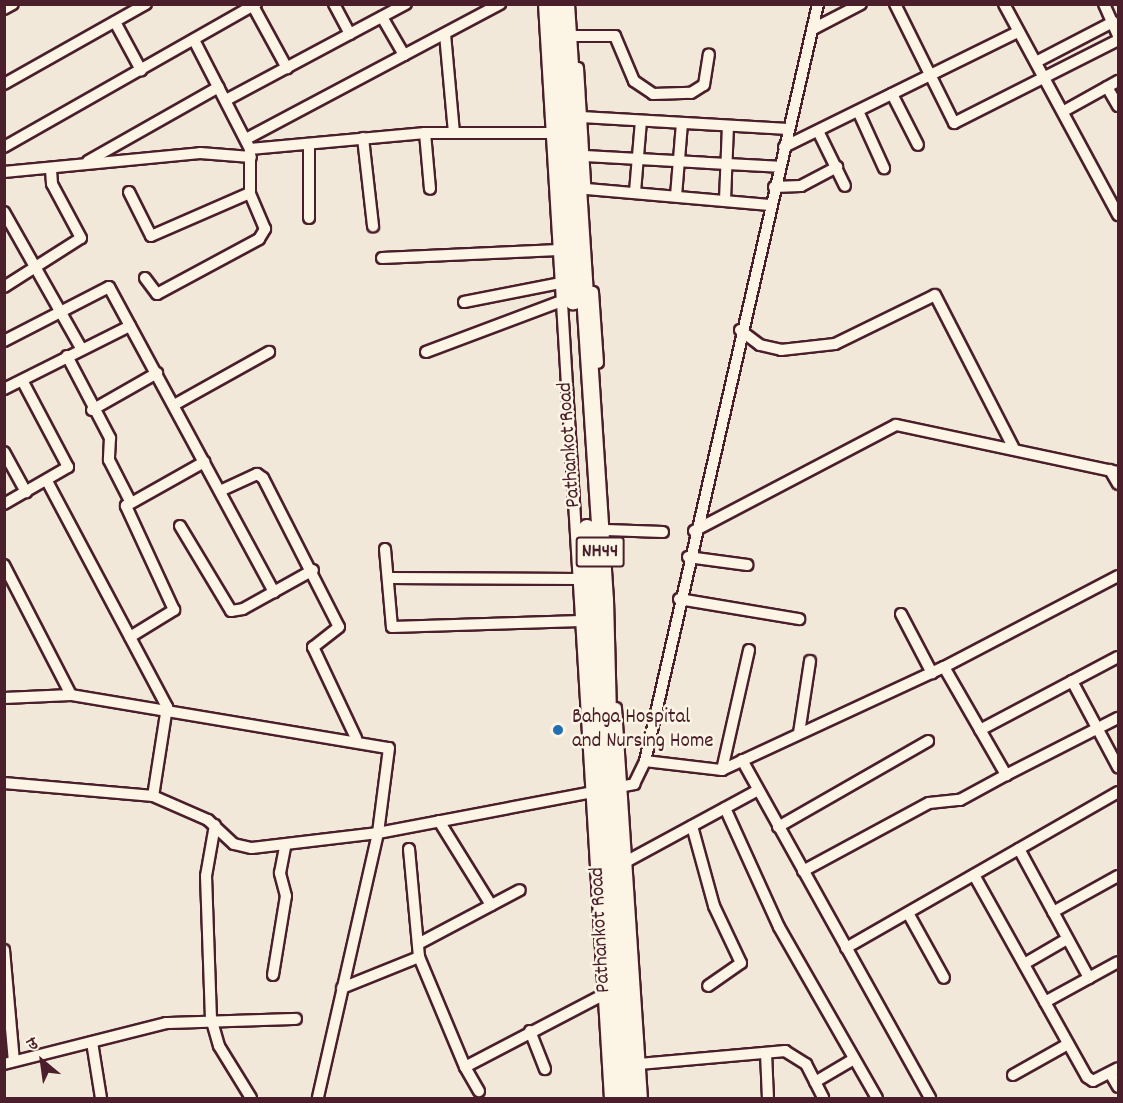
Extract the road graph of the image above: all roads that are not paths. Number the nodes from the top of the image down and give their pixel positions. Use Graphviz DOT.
graph roads {
  1 [pos="13,4"];
  2 [pos="146,4"];
  3 [pos="334,4"];
  4 [pos="406,4"];
  5 [pos="500,4"];
  6 [pos="544,4"];
  7 [pos="554,4"];
  8 [pos="566,4"];
  9 [pos="574,4"];
  10 [pos="818,4"];
  11 [pos="861,4"];
  12 [pos="895,4"];
  13 [pos="1004,4"];
  14 [pos="1104,4"];
  15 [pos="255,5"];
  16 [pos="4,9"];
  17 [pos="382,17"];
  18 [pos="115,22"];
  19 [pos="1113,22"];
  20 [pos="813,29"];
  21 [pos="1018,32"];
  22 [pos="350,34"];
  23 [pos="445,34"];
  24 [pos="576,36"];
  25 [pos="1119,38"];
  26 [pos="194,40"];
  27 [pos="710,54"];
  28 [pos="404,56"];
  29 [pos="1036,62"];
  30 [pos="287,68"];
  31 [pos="141,70"];
  32 [pos="927,77"];
  33 [pos="1044,77"];
  34 [pos="1119,81"];
  35 [pos="4,84"];
  36 [pos="219,87"];
  37 [pos="1107,87"];
  38 [pos="892,94"];
  39 [pos="226,100"];
  40 [pos="1119,106"];
  41 [pos="858,111"];
  42 [pos="1064,111"];
  43 [pos="582,117"];
  44 [pos="641,121"];
  45 [pos="682,123"];
  46 [pos="728,126"];
  47 [pos="788,129"];
  48 [pos="818,131"];
  49 [pos="426,133"];
  50 [pos="454,133"];
  51 [pos="551,133"];
  52 [pos="363,138"];
  53 [pos="309,144"];
  54 [pos="918,145"];
  55 [pos="4,147"];
  56 [pos="784,147"];
  57 [pos="249,148"];
  58 [pos="585,156"];
  59 [pos="637,157"];
  60 [pos="679,159"];
  61 [pos="727,163"];
  62 [pos="82,164"];
  63 [pos="779,167"];
  64 [pos="837,167"];
  65 [pos="51,168"];
  66 [pos="884,168"];
  67 [pos="4,172"];
  68 [pos="774,186"];
  69 [pos="845,186"];
  70 [pos="430,189"];
  71 [pos="586,189"];
  72 [pos="129,192"];
  73 [pos="635,192"];
  74 [pos="250,193"];
  75 [pos="676,196"];
  76 [pos="725,200"];
  77 [pos="770,205"];
  78 [pos="4,212"];
  79 [pos="1119,215"];
  80 [pos="309,218"];
  81 [pos="373,226"];
  82 [pos="559,250"];
  83 [pos="382,258"];
  84 [pos="37,268"];
  85 [pos="145,278"];
  86 [pos="561,283"];
  87 [pos="4,286"];
  88 [pos="562,301"];
  89 [pos="464,302"];
  90 [pos="60,310"];
  91 [pos="130,326"];
  92 [pos="740,330"];
  93 [pos="4,341"];
  94 [pos="81,348"];
  95 [pos="269,352"];
  96 [pos="426,352"];
  97 [pos="67,356"];
  98 [pos="157,373"];
  99 [pos="22,380"];
  100 [pos="4,389"];
  101 [pos="174,405"];
  102 [pos="92,410"];
  103 [pos="1012,447"];
  104 [pos="4,452"];
  105 [pos="204,462"];
  106 [pos="1114,471"];
  107 [pos="46,481"];
  108 [pos="1119,484"];
  109 [pos="220,491"];
  110 [pos="26,492"];
  111 [pos="130,501"];
  112 [pos="4,504"];
  113 [pos="180,526"];
  114 [pos="606,530"];
  115 [pos="694,531"];
  116 [pos="663,532"];
  117 [pos="385,549"];
  118 [pos="688,557"];
  119 [pos="4,565"];
  120 [pos="747,566"];
  121 [pos="313,570"];
  122 [pos="1119,576"];
  123 [pos="390,578"];
  124 [pos="579,579"];
  125 [pos="274,592"];
  126 [pos="679,599"];
  127 [pos="901,614"];
  128 [pos="799,619"];
  129 [pos="581,621"];
  130 [pos="130,637"];
  131 [pos="749,650"];
  132 [pos="1119,657"];
  133 [pos="810,661"];
  134 [pos="944,667"];
  135 [pos="932,673"];
  136 [pos="1072,681"];
  137 [pos="70,695"];
  138 [pos="4,698"];
  139 [pos="167,707"];
  140 [pos="1119,718"];
  141 [pos="1098,729"];
  142 [pos="980,730"];
  143 [pos="799,733"];
  144 [pos="356,738"];
  145 [pos="928,741"];
  146 [pos="645,760"];
  147 [pos="742,760"];
  148 [pos="1119,767"];
  149 [pos="722,770"];
  150 [pos="1006,775"];
  151 [pos="4,783"];
  152 [pos="605,790"];
  153 [pos="758,790"];
  154 [pos="1119,792"];
  155 [pos="153,796"];
  156 [pos="725,808"];
  157 [pos="439,821"];
  158 [pos="215,825"];
  159 [pos="692,826"];
  160 [pos="778,827"];
  161 [pos="378,833"];
  162 [pos="285,847"];
  163 [pos="409,849"];
  164 [pos="1019,849"];
  165 [pos="623,864"];
  166 [pos="802,871"];
  167 [pos="974,875"];
  168 [pos="1119,876"];
  169 [pos="520,890"];
  170 [pos="491,905"];
  171 [pos="1053,912"];
  172 [pos="908,913"];
  173 [pos="1067,939"];
  174 [pos="418,944"];
  175 [pos="846,948"];
  176 [pos="4,950"];
  177 [pos="419,957"];
  178 [pos="1119,962"];
  179 [pos="1024,964"];
  180 [pos="273,975"];
  181 [pos="944,978"];
  182 [pos="1089,978"];
  183 [pos="708,986"];
  184 [pos="342,988"];
  185 [pos="603,995"];
  186 [pos="1045,1002"];
  187 [pos="211,1018"];
  188 [pos="296,1019"];
  189 [pos="9,1028"];
  190 [pos="530,1031"];
  191 [pos="92,1042"];
  192 [pos="1068,1044"];
  193 [pos="766,1053"];
  194 [pos="854,1059"];
  195 [pos="9,1063"];
  196 [pos="639,1064"];
  197 [pos="465,1067"];
  198 [pos="545,1069"];
  199 [pos="1114,1071"];
  200 [pos="1013,1075"];
  201 [pos="815,1082"];
  202 [pos="1119,1087"];
  203 [pos="479,1091"];
  204 [pos="101,1098"];
  205 [pos="251,1098"];
  206 [pos="318,1098"];
  207 [pos="610,1098"];
  208 [pos="621,1098"];
  209 [pos="633,1098"];
  210 [pos="642,1098"];
  211 [pos="768,1098"];
  212 [pos="823,1098"];
  213 [pos="877,1098"];
  214 [pos="930,1098"];
  1 -- 16 [label="street"];
  2 -- 18 [label="street"];
  3 -- 22 [label="street"];
  4 -- 17 [label="street"];
  5 -- 23 [label="street"];
  6 -- 51 [label="street"];
  7 -- 152 [label="highway, NH44"];
  8 -- 152 [label="highway, Pathankot Road / NH44"];
  9 -- 24 [label="street"];
  10 -- 20 [label="street"];
  11 -- 20 [label="street"];
  12 -- 32 [label="street"];
  13 -- 21 [label="street"];
  14 -- 19 [label="street"];
  15 -- 26 [label="street"];
  15 -- 30 [label="street"];
  17 -- 22 [label="street"];
  17 -- 28 [label="street"];
  18 -- 31 [label="street"];
  18 -- 35 [label="street"];
  19 -- 25 [label="street"];
  19 -- 29 [label="street"];
  20 -- 47 [label="street"];
  21 -- 29 [label="street"];
  21 -- 32 [label="street"];
  22 -- 30 [label="street"];
  23 -- 28 [label="street"];
  23 -- 50 [label="street"];
  24 -- 27 [label="street"];
  24 -- 43 [label="street"];
  25 -- 33 [label="street"];
  26 -- 31 [label="street"];
  26 -- 36 [label="street"];
  28 -- 57 [label="street"];
  29 -- 33 [label="street"];
  30 -- 39 [label="street"];
  31 -- 55 [label="street"];
  32 -- 33 [label="street"];
  32 -- 38 [label="street"];
  33 -- 42 [label="street"];
  34 -- 37 [label="street"];
  36 -- 39 [label="street"];
  36 -- 62 [label="street"];
  37 -- 40 [label="street"];
  37 -- 42 [label="street"];
  38 -- 41 [label="street"];
  38 -- 54 [label="street"];
  39 -- 57 [label="street"];
  41 -- 48 [label="street"];
  41 -- 66 [label="street"];
  42 -- 79 [label="street"];
  43 -- 44 [label="street"];
  43 -- 58 [label="street"];
  44 -- 45 [label="street"];
  44 -- 59 [label="street"];
  45 -- 46 [label="street"];
  45 -- 60 [label="street"];
  46 -- 47 [label="street"];
  46 -- 61 [label="street"];
  47 -- 56 [label="street"];
  48 -- 56 [label="street"];
  48 -- 64 [label="street"];
  49 -- 50 [label="street"];
  49 -- 52 [label="street"];
  49 -- 70 [label="street"];
  50 -- 51 [label="street"];
  51 -- 82 [label="street"];
  52 -- 53 [label="street"];
  52 -- 81 [label="street"];
  53 -- 57 [label="street"];
  53 -- 80 [label="street"];
  56 -- 63 [label="street"];
  57 -- 62 [label="street"];
  57 -- 74 [label="street"];
  58 -- 59 [label="street"];
  58 -- 71 [label="street"];
  59 -- 60 [label="street"];
  59 -- 73 [label="street"];
  60 -- 61 [label="street"];
  60 -- 75 [label="street"];
  61 -- 63 [label="street"];
  61 -- 76 [label="street"];
  62 -- 65 [label="street"];
  63 -- 68 [label="street"];
  64 -- 68 [label="street"];
  64 -- 69 [label="street"];
  65 -- 67 [label="street"];
  65 -- 84 [label="street"];
  68 -- 77 [label="street"];
  71 -- 73 [label="street"];
  71 -- 114 [label="street"];
  72 -- 74 [label="street"];
  73 -- 75 [label="street"];
  74 -- 85 [label="street"];
  75 -- 76 [label="street"];
  76 -- 77 [label="street"];
  77 -- 92 [label="street"];
  78 -- 84 [label="street"];
  82 -- 83 [label="street"];
  82 -- 86 [label="street"];
  84 -- 87 [label="street"];
  84 -- 90 [label="street"];
  86 -- 88 [label="street"];
  86 -- 89 [label="street"];
  88 -- 96 [label="street"];
  88 -- 124 [label="street"];
  90 -- 91 [label="street"];
  90 -- 93 [label="street"];
  90 -- 94 [label="street"];
  91 -- 94 [label="street"];
  91 -- 98 [label="street"];
  92 -- 103 [label="street"];
  92 -- 115 [label="street"];
  94 -- 97 [label="street"];
  95 -- 101 [label="street"];
  97 -- 99 [label="street"];
  97 -- 102 [label="street"];
  98 -- 101 [label="street"];
  98 -- 102 [label="street"];
  99 -- 100 [label="street"];
  99 -- 107 [label="street"];
  101 -- 105 [label="street"];
  102 -- 111 [label="street"];
  103 -- 106 [label="street"];
  103 -- 115 [label="street"];
  104 -- 110 [label="street"];
  105 -- 109 [label="street"];
  105 -- 111 [label="street"];
  106 -- 108 [label="street"];
  107 -- 110 [label="street"];
  107 -- 130 [label="street"];
  109 -- 121 [label="street"];
  109 -- 125 [label="street"];
  110 -- 112 [label="street"];
  111 -- 130 [label="street"];
  113 -- 125 [label="street"];
  114 -- 116 [label="street"];
  114 -- 152 [label="street"];
  115 -- 118 [label="street"];
  117 -- 123 [label="street"];
  118 -- 120 [label="street"];
  118 -- 126 [label="street"];
  119 -- 137 [label="street"];
  121 -- 125 [label="street"];
  121 -- 144 [label="street"];
  122 -- 134 [label="street"];
  123 -- 124 [label="street"];
  123 -- 129 [label="street"];
  124 -- 129 [label="street"];
  126 -- 128 [label="street"];
  126 -- 146 [label="street"];
  127 -- 135 [label="street"];
  129 -- 152 [label="street"];
  130 -- 139 [label="street"];
  131 -- 149 [label="street"];
  132 -- 136 [label="street"];
  133 -- 143 [label="street"];
  134 -- 135 [label="street"];
  134 -- 142 [label="street"];
  135 -- 143 [label="street"];
  136 -- 141 [label="street"];
  136 -- 142 [label="street"];
  137 -- 138 [label="street"];
  137 -- 139 [label="street"];
  139 -- 144 [label="street"];
  139 -- 155 [label="street"];
  140 -- 141 [label="street"];
  141 -- 148 [label="street"];
  141 -- 150 [label="street"];
  142 -- 150 [label="street"];
  143 -- 147 [label="street"];
  144 -- 161 [label="street"];
  145 -- 160 [label="street"];
  146 -- 149 [label="street"];
  146 -- 152 [label="street"];
  147 -- 149 [label="street"];
  147 -- 153 [label="street"];
  150 -- 166 [label="street"];
  151 -- 155 [label="street"];
  152 -- 157 [label="street"];
  152 -- 165 [label="highway, Pathankot Road / NH44"];
  152 -- 185 [label="street"];
  152 -- 208 [label="highway, NH44"];
  153 -- 156 [label="street"];
  153 -- 160 [label="street"];
  154 -- 164 [label="street"];
  155 -- 158 [label="street"];
  156 -- 159 [label="street"];
  156 -- 194 [label="street"];
  157 -- 161 [label="street"];
  157 -- 170 [label="street"];
  158 -- 162 [label="street"];
  158 -- 187 [label="street"];
  159 -- 165 [label="street"];
  159 -- 183 [label="street"];
  160 -- 166 [label="street"];
  161 -- 162 [label="street"];
  161 -- 184 [label="street"];
  162 -- 180 [label="street"];
  163 -- 174 [label="street"];
  164 -- 167 [label="street"];
  164 -- 171 [label="street"];
  165 -- 196 [label="street"];
  165 -- 209 [label="highway, Pathankot Road / NH44"];
  166 -- 175 [label="street"];
  167 -- 172 [label="street"];
  167 -- 179 [label="street"];
  168 -- 171 [label="street"];
  169 -- 170 [label="street"];
  170 -- 174 [label="street"];
  171 -- 173 [label="street"];
  172 -- 175 [label="street"];
  172 -- 181 [label="street"];
  173 -- 179 [label="street"];
  173 -- 182 [label="street"];
  174 -- 177 [label="street"];
  175 -- 214 [label="street"];
  176 -- 189 [label="street"];
  177 -- 184 [label="street"];
  177 -- 197 [label="street"];
  178 -- 182 [label="street"];
  179 -- 186 [label="street"];
  182 -- 186 [label="street"];
  184 -- 206 [label="street"];
  185 -- 190 [label="street"];
  185 -- 207 [label="street"];
  186 -- 192 [label="street"];
  187 -- 188 [label="street"];
  187 -- 191 [label="street"];
  187 -- 205 [label="street"];
  189 -- 195 [label="street"];
  190 -- 197 [label="street"];
  190 -- 198 [label="street"];
  191 -- 195 [label="street"];
  191 -- 204 [label="street"];
  192 -- 199 [label="street"];
  192 -- 200 [label="street"];
  193 -- 196 [label="street"];
  193 -- 201 [label="street"];
  193 -- 211 [label="street"];
  194 -- 201 [label="street"];
  194 -- 213 [label="street"];
  196 -- 210 [label="street"];
  197 -- 203 [label="street"];
  199 -- 202 [label="street"];
  201 -- 212 [label="street"];
}
